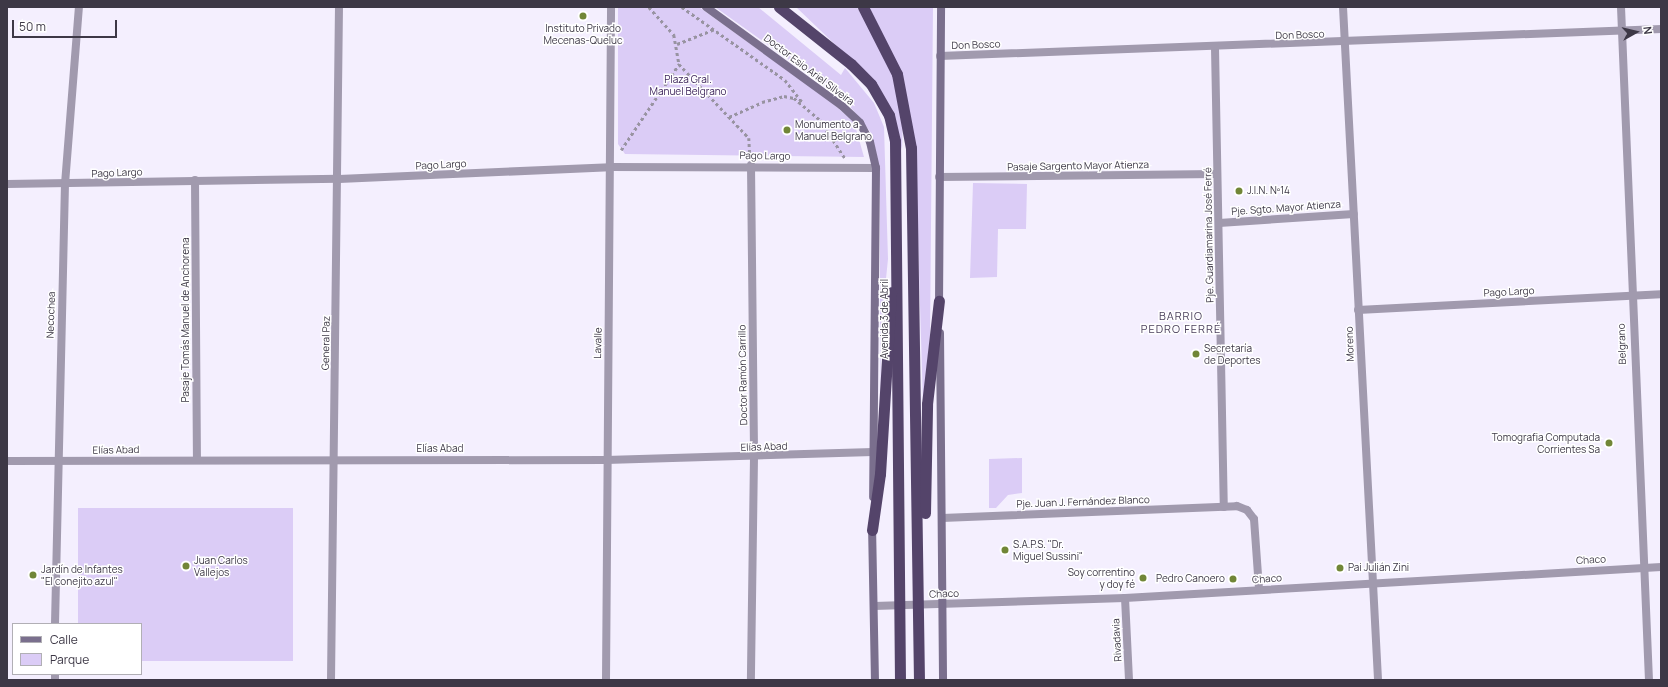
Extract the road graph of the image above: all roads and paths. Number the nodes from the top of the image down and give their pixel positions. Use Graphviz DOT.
graph roads {
  1 [pos="79,7"];
  2 [pos="339,7"];
  3 [pos="611,7"];
  4 [pos="649,7"];
  5 [pos="682,7"];
  6 [pos="706,7"];
  7 [pos="779,7"];
  8 [pos="863,7"];
  9 [pos="940,7"];
  10 [pos="1343,7"];
  11 [pos="1621,7"];
  12 [pos="715,29"];
  13 [pos="1661,29"];
  14 [pos="1621,31"];
  15 [pos="1346,43"];
  16 [pos="677,44"];
  17 [pos="1215,48"];
  18 [pos="940,56"];
  19 [pos="679,64"];
  20 [pos="805,105"];
  21 [pos="729,117"];
  22 [pos="751,165"];
  23 [pos="610,167"];
  24 [pos="851,167"];
  25 [pos="876,168"];
  26 [pos="1217,174"];
  27 [pos="939,177"];
  28 [pos="339,179"];
  29 [pos="196,180"];
  30 [pos="7,184"];
  31 [pos="65,184"];
  32 [pos="1354,214"];
  33 [pos="1219,223"];
  34 [pos="896,256"];
  35 [pos="1661,294"];
  36 [pos="1630,295"];
  37 [pos="939,301"];
  38 [pos="1358,310"];
  39 [pos="873,452"];
  40 [pos="754,457"];
  41 [pos="197,459"];
  42 [pos="334,459"];
  43 [pos="56,460"];
  44 [pos="606,460"];
  45 [pos="7,461"];
  46 [pos="1224,507"];
  47 [pos="942,518"];
  48 [pos="872,530"];
  49 [pos="1661,567"];
  50 [pos="1642,568"];
  51 [pos="1370,582"];
  52 [pos="919,589"];
  53 [pos="1259,590"];
  54 [pos="1125,598"];
  55 [pos="943,604"];
  56 [pos="919,605"];
  57 [pos="874,606"];
  58 [pos="899,606"];
  59 [pos="55,623"];
  60 [pos="331,680"];
  61 [pos="606,680"];
  62 [pos="751,680"];
  63 [pos="875,680"];
  64 [pos="900,680"];
  65 [pos="919,680"];
  66 [pos="943,680"];
  67 [pos="1129,680"];
  68 [pos="1378,680"];
  69 [pos="1649,680"];
  1 -- 31 [label="street, Necochea"];
  2 -- 28 [label="street, General Paz"];
  3 -- 23 [label="street, Lavalle"];
  4 -- 16 [label="path"];
  5 -- 12 [label="path"];
  6 -- 25 [label="main road, Doctor Esio Ariel Silveira"];
  7 -- 34 [label="highway, Avenida 3 de Abril"];
  8 -- 52 [label="highway"];
  9 -- 18 [label="main road"];
  10 -- 15 [label="street, Moreno"];
  11 -- 14 [label="street, Belgrano"];
  12 -- 16 [label="path"];
  12 -- 20 [label="path"];
  13 -- 14 [label="street, Don Bosco"];
  14 -- 15 [label="street, Don Bosco"];
  14 -- 36 [label="street, Belgrano"];
  15 -- 17 [label="street, Don Bosco"];
  15 -- 32 [label="street, Moreno"];
  16 -- 19 [label="path"];
  17 -- 18 [label="street, Don Bosco"];
  17 -- 26 [label="street, Pje. Guardiamarina José Ferré"];
  18 -- 27 [label="main road"];
  19 -- 21 [label="path"];
  19 -- 23 [label="path"];
  20 -- 21 [label="path"];
  20 -- 24 [label="path"];
  21 -- 22 [label="path"];
  22 -- 23 [label="street, Pago Largo"];
  22 -- 24 [label="street, Pago Largo"];
  22 -- 40 [label="street, Doctor Ramón Carrillo"];
  23 -- 28 [label="street, Pago Largo"];
  23 -- 44 [label="street, Lavalle"];
  24 -- 25 [label="street, Pago Largo"];
  25 -- 39 [label="main road, Avenida 3 de Abril"];
  26 -- 27 [label="street, Pasaje Sargento Mayor Atienza"];
  26 -- 33 [label="street, Pje. Guardiamarina José Ferré"];
  27 -- 37 [label="main road"];
  28 -- 29 [label="street, Pago Largo"];
  28 -- 42 [label="street, General Paz"];
  29 -- 31 [label="street, Pago Largo"];
  29 -- 41 [label="street, Pasaje Tomás Manuel de Anchorena"];
  30 -- 31 [label="street, Pago Largo"];
  31 -- 43 [label="street, Necochea"];
  32 -- 33 [label="street, Pje. Sgto. Mayor Atienza"];
  32 -- 38 [label="street, Moreno"];
  33 -- 46 [label="street, Pje. Guardiamarina José Ferré"];
  34 -- 48 [label="highway"];
  34 -- 58 [label="highway, Avenida 3 de Abril"];
  35 -- 36 [label="street, Pago Largo"];
  36 -- 38 [label="street, Pago Largo"];
  36 -- 50 [label="street, Belgrano"];
  37 -- 47 [label="main road"];
  37 -- 52 [label="highway"];
  38 -- 51 [label="street, Moreno"];
  39 -- 40 [label="street, Elías Abad"];
  39 -- 48 [label="main road, Avenida 3 de Abril"];
  40 -- 44 [label="street, Elías Abad"];
  40 -- 62 [label="street, Doctor Ramón Carrillo"];
  41 -- 42 [label="street, Elías Abad"];
  41 -- 43 [label="street, Elías Abad"];
  42 -- 44 [label="street, Elías Abad"];
  42 -- 60 [label="street, General Paz"];
  43 -- 45 [label="street, Elías Abad"];
  43 -- 59 [label="street, Necochea"];
  44 -- 61 [label="street, Lavalle"];
  46 -- 47 [label="street, Pje. Juan J. Fernández Blanco"];
  46 -- 53 [label="street"];
  47 -- 55 [label="main road"];
  48 -- 57 [label="main road, Avenida 3 de Abril"];
  49 -- 50 [label="street, Chaco"];
  50 -- 51 [label="street, Chaco"];
  50 -- 69 [label="street, Belgrano"];
  51 -- 53 [label="street, Chaco"];
  51 -- 68 [label="street, Moreno"];
  52 -- 56 [label="highway"];
  53 -- 54 [label="street, Chaco"];
  54 -- 55 [label="street, Chaco"];
  54 -- 67 [label="street, Rivadavia"];
  55 -- 56 [label="street, Chaco"];
  55 -- 66 [label="main road"];
  56 -- 58 [label="street, Chaco"];
  56 -- 65 [label="highway"];
  57 -- 58 [label="street, Chaco"];
  57 -- 63 [label="main road, Avenida 3 de Abril"];
  58 -- 64 [label="highway, Avenida 3 de Abril"];
}
